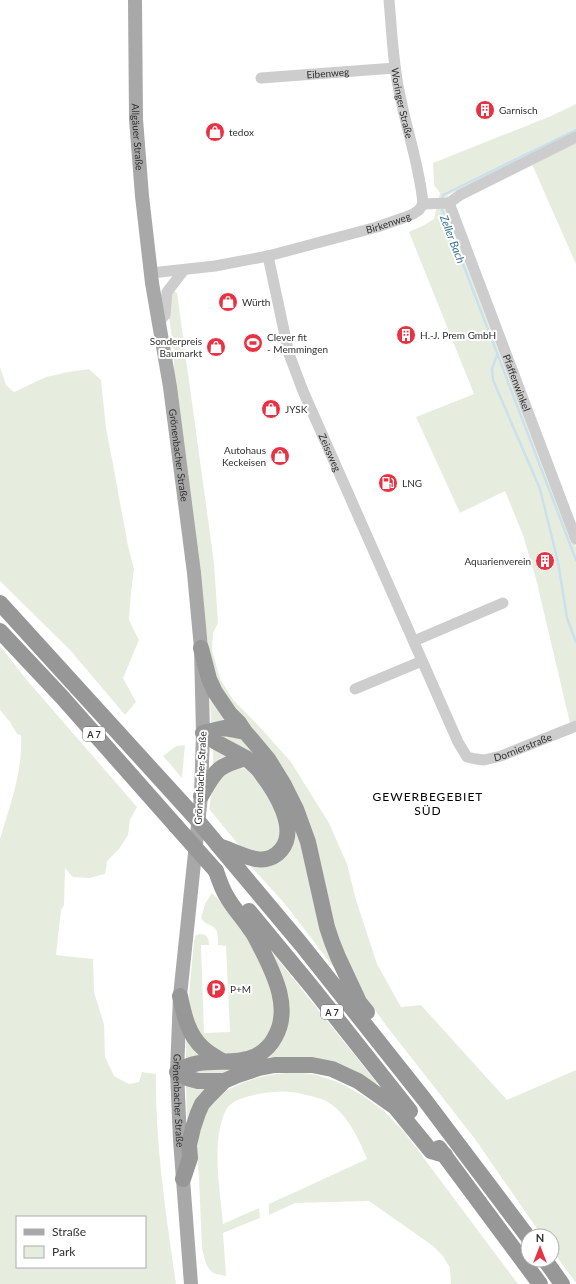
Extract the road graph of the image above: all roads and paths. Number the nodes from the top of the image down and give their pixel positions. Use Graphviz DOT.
graph roads {
  1 [pos="135,0"];
  2 [pos="389,0"];
  3 [pos="395,68"];
  4 [pos="261,78"];
  5 [pos="576,136"];
  6 [pos="449,203"];
  7 [pos="423,204"];
  8 [pos="268,256"];
  9 [pos="184,270"];
  10 [pos="151,273"];
  11 [pos="159,322"];
  12 [pos="576,540"];
  13 [pos="0,603"];
  14 [pos="503,603"];
  15 [pos="0,631"];
  16 [pos="414,641"];
  17 [pos="201,648"];
  18 [pos="422,661"];
  19 [pos="355,689"];
  20 [pos="576,726"];
  21 [pos="245,732"];
  22 [pos="203,733"];
  23 [pos="467,757"];
  24 [pos="246,758"];
  25 [pos="202,796"];
  26 [pos="218,845"];
  27 [pos="216,871"];
  28 [pos="180,996"];
  29 [pos="392,1060"];
  30 [pos="222,1061"];
  31 [pos="177,1072"];
  32 [pos="224,1081"];
  33 [pos="445,1155"];
  34 [pos="183,1179"];
  35 [pos="521,1228"];
  36 [pos="551,1268"];
  37 [pos="191,1283"];
  38 [pos="540,1284"];
  39 [pos="562,1284"];
  1 -- 10 [label="main road, Allgäuer Straße"];
  2 -- 3 [label="street, Woringer Straße"];
  3 -- 4 [label="street, Eibenweg"];
  3 -- 7 [label="street, Woringer Straße"];
  5 -- 6 [label="street"];
  6 -- 7 [label="street"];
  6 -- 12 [label="street, Pfaffenwinkel"];
  7 -- 8 [label="street, Birkenweg"];
  8 -- 9 [label="street, Birkenweg"];
  8 -- 16 [label="street, Zeissweg"];
  9 -- 10 [label="street, Birkenweg"];
  9 -- 11 [label="street"];
  10 -- 11 [label="main road, Grönenbacher Straße"];
  11 -- 17 [label="main road, Grönenbacher Straße"];
  13 -- 26 [label="highway, A 7, bridge"];
  14 -- 16 [label="street"];
  15 -- 27 [label="highway, A 7, bridge"];
  16 -- 18 [label="street, Zeissweg"];
  17 -- 21 [label="highway"];
  17 -- 22 [label="main road, Grönenbacher Straße"];
  18 -- 19 [label="street"];
  18 -- 23 [label="street, Zeissweg"];
  20 -- 23 [label="street, Dornierstraße"];
  21 -- 22 [label="highway"];
  21 -- 29 [label="highway"];
  22 -- 24 [label="highway"];
  22 -- 25 [label="main road, Grönenbacher Straße"];
  24 -- 25 [label="highway"];
  24 -- 26 [label="highway, A 7"];
  25 -- 28 [label="main road, Grönenbacher Straße"];
  26 -- 29 [label="highway, A 7"];
  27 -- 30 [label="highway"];
  27 -- 33 [label="highway, A 7"];
  28 -- 30 [label="highway"];
  28 -- 31 [label="main road, Grönenbacher Straße"];
  29 -- 35 [label="highway, A 7"];
  30 -- 31 [label="highway"];
  31 -- 32 [label="highway, A 7"];
  31 -- 34 [label="main road, Grönenbacher Straße"];
  32 -- 33 [label="highway, A 7"];
  32 -- 34 [label="highway"];
  33 -- 38 [label="highway, A 7"];
  34 -- 37 [label="main road, Grönenbacher Straße"];
  36 -- 39 [label="highway"];
}
